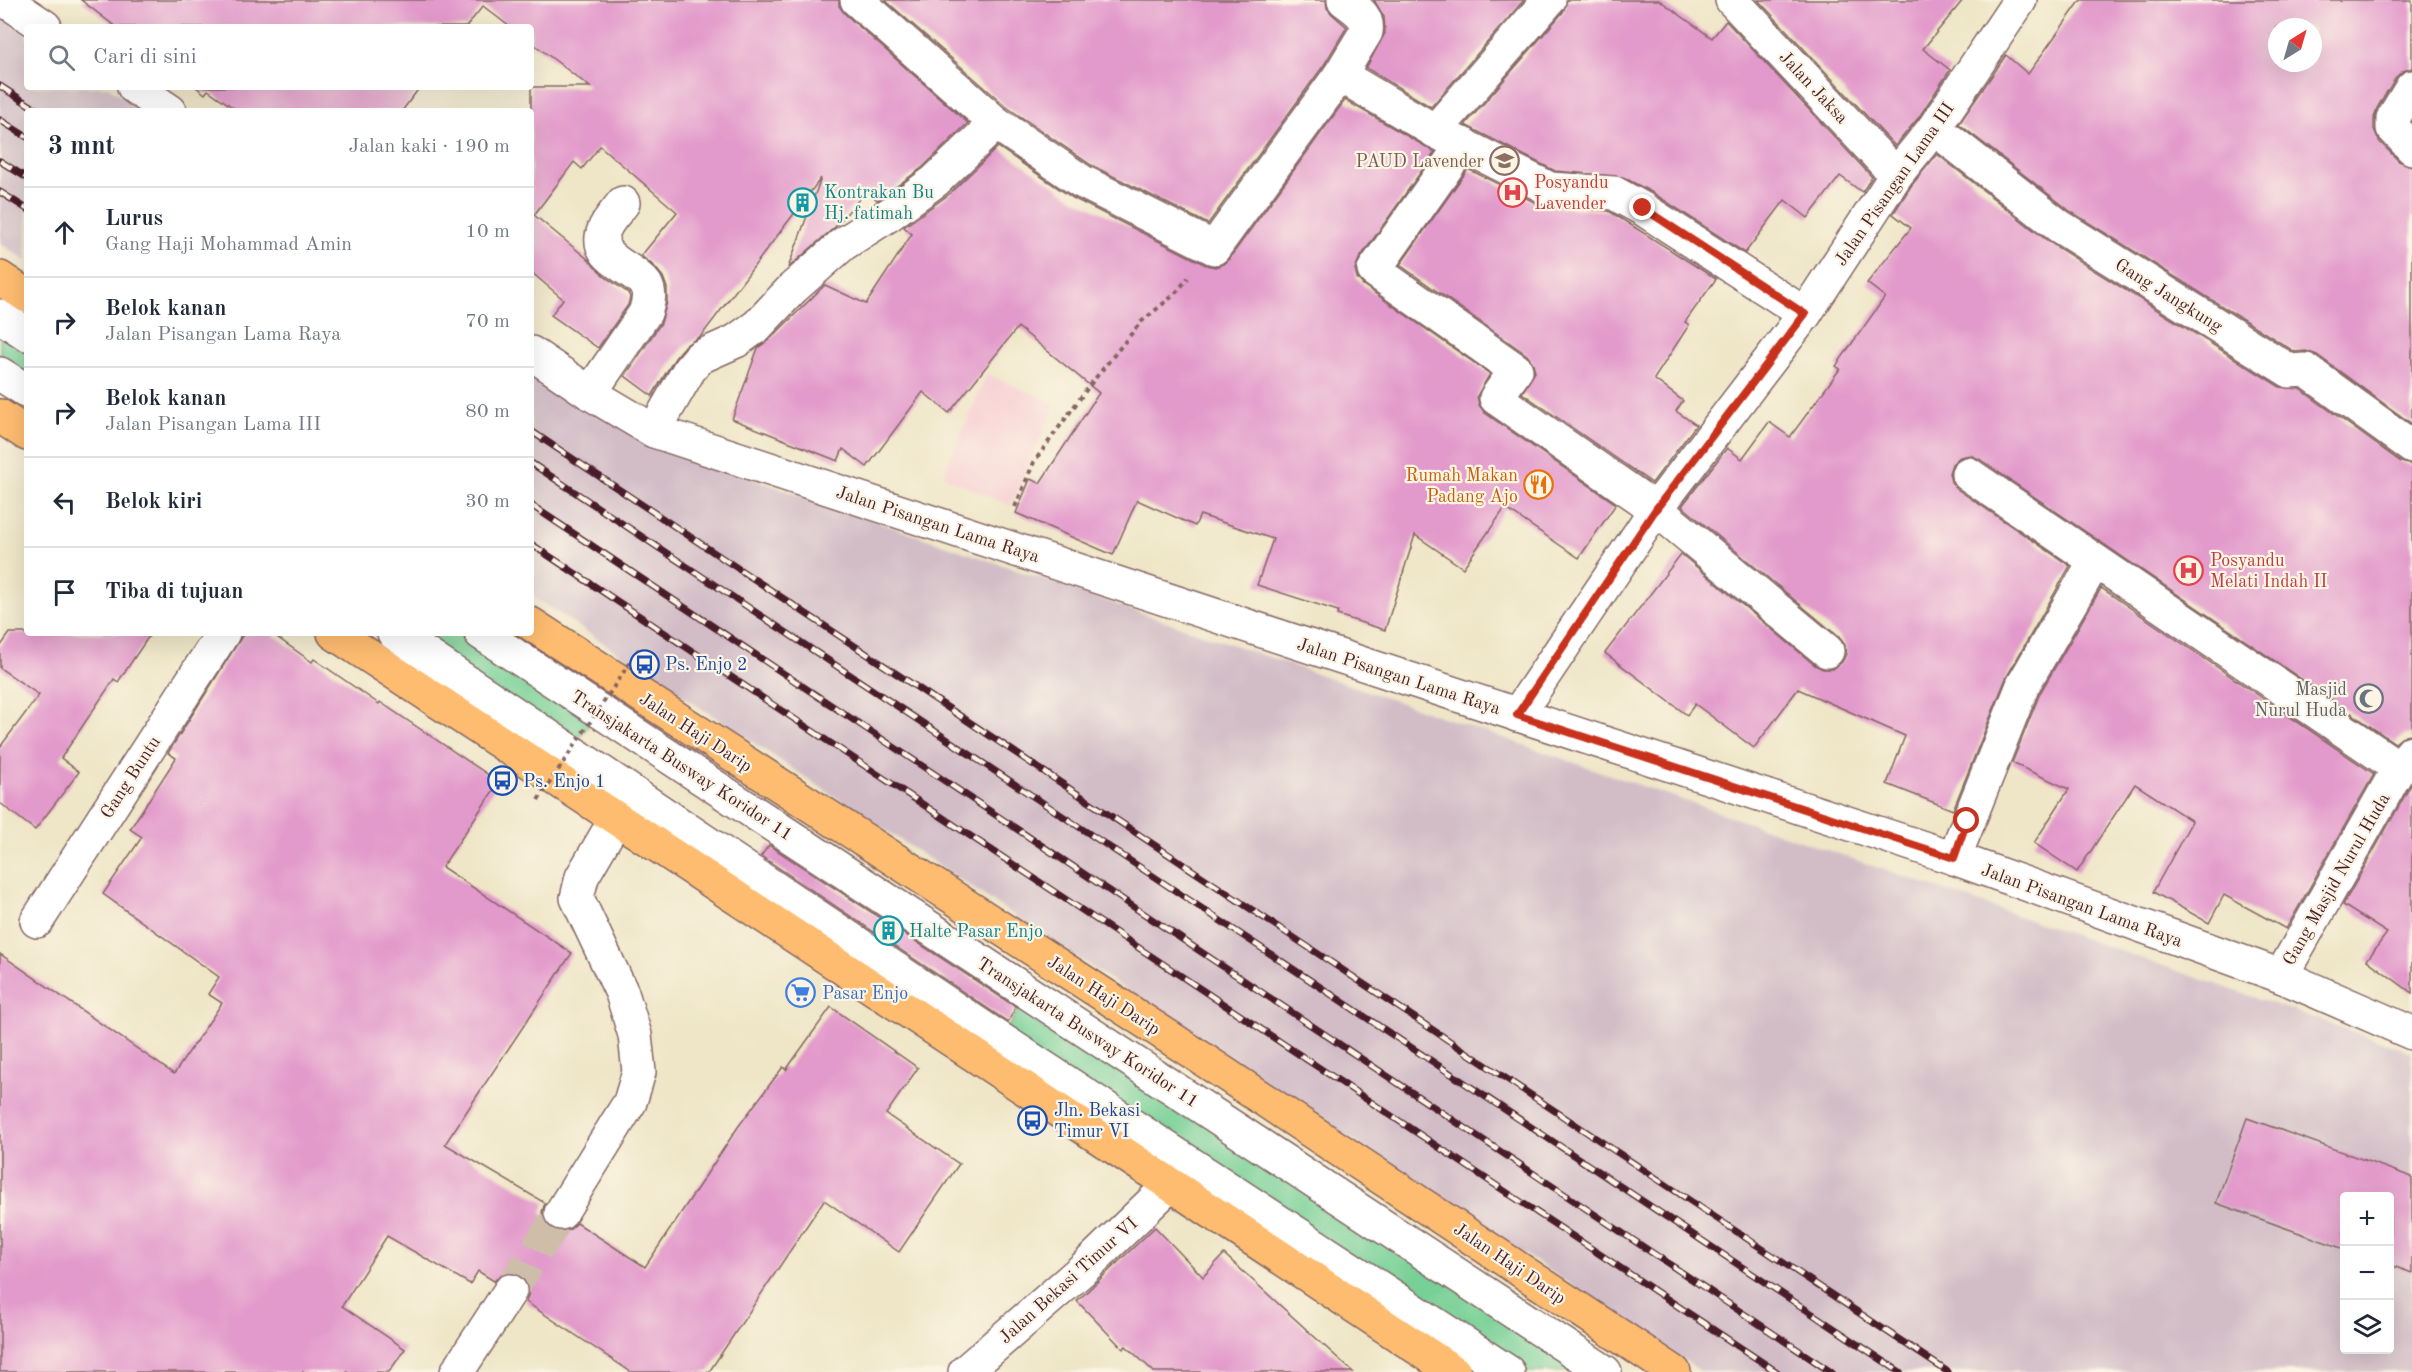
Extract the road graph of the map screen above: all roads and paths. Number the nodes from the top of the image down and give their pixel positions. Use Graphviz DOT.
graph roads {
  1 [pos="5,0"];
  2 [pos="857,0"];
  3 [pos="1344,0"];
  4 [pos="1549,0"];
  5 [pos="1732,0"];
  6 [pos="2020,0"];
  7 [pos="41,24"];
  8 [pos="1340,75"];
  9 [pos="2412,87"];
  10 [pos="138,90"];
  11 [pos="166,108"];
  12 [pos="996,123"];
  13 [pos="1934,128"];
  14 [pos="1449,137"];
  15 [pos="2412,148"];
  16 [pos="1896,175"];
  17 [pos="623,203"];
  18 [pos="1214,249"];
  19 [pos="0,278"];
  20 [pos="24,294"];
  21 [pos="1805,314"];
  22 [pos="0,316"];
  23 [pos="24,332"];
  24 [pos="534,355"];
  25 [pos="0,374"];
  26 [pos="24,390"];
  27 [pos="590,393"];
  28 [pos="0,416"];
  29 [pos="654,431"];
  30 [pos="24,432"];
  31 [pos="2412,447"];
  32 [pos="1968,474"];
  33 [pos="1656,509"];
  34 [pos="1000,544"];
  35 [pos="2094,561"];
  36 [pos="534,626"];
  37 [pos="221,636"];
  38 [pos="339,636"];
  39 [pos="398,636"];
  40 [pos="486,636"];
  41 [pos="639,649"];
  42 [pos="1827,651"];
  43 [pos="1517,715"];
  44 [pos="2406,760"];
  45 [pos="538,800"];
  46 [pos="616,817"];
  47 [pos="1954,858"];
  48 [pos="37,921"];
  49 [pos="2281,976"];
  50 [pos="2412,1033"];
  51 [pos="1169,1186"];
  52 [pos="561,1213"];
  53 [pos="510,1291"];
  54 [pos="458,1372"];
  55 [pos="965,1372"];
  56 [pos="1454,1372"];
  57 [pos="1508,1372"];
  58 [pos="1605,1372"];
  59 [pos="1674,1372"];
  1 -- 7 [label="street"];
  2 -- 12 [label="street"];
  3 -- 8 [label="street"];
  4 -- 14 [label="street"];
  5 -- 16 [label="street, Jalan Jaksa"];
  6 -- 13 [label="street, Jalan Pisangan Lama III"];
  8 -- 14 [label="street"];
  8 -- 18 [label="street"];
  9 -- 15 [label="street"];
  10 -- 11 [label="street"];
  12 -- 18 [label="street"];
  12 -- 29 [label="street"];
  13 -- 16 [label="street, Jalan Pisangan Lama III"];
  13 -- 31 [label="street, Gang Jangkung"];
  14 -- 21 [label="street"];
  14 -- 33 [label="street"];
  16 -- 21 [label="street, Jalan Pisangan Lama III"];
  17 -- 27 [label="street"];
  18 -- 34 [label="path"];
  19 -- 20 [label="main road"];
  21 -- 33 [label="street, Jalan Pisangan Lama III"];
  22 -- 23 [label="street"];
  24 -- 27 [label="street, Jalan Pisangan Lama Raya"];
  25 -- 26 [label="street"];
  27 -- 29 [label="street, Jalan Pisangan Lama Raya"];
  28 -- 30 [label="main road"];
  29 -- 34 [label="street, Jalan Pisangan Lama Raya"];
  32 -- 35 [label="street"];
  33 -- 42 [label="street"];
  33 -- 43 [label="street, Jalan Pisangan Lama III"];
  34 -- 43 [label="street, Jalan Pisangan Lama Raya"];
  35 -- 44 [label="street"];
  35 -- 47 [label="street"];
  36 -- 59 [label="main road, Jalan Haji Darip"];
  37 -- 48 [label="street, Gang Buntu"];
  38 -- 46 [label="main road"];
  39 -- 57 [label="street"];
  40 -- 58 [label="street, Transjakarta Busway Koridor 11"];
  41 -- 45 [label="path, bridge"];
  43 -- 47 [label="street, Jalan Pisangan Lama Raya"];
  44 -- 49 [label="street, Gang Masjid Nurul Huda"];
  46 -- 51 [label="main road"];
  46 -- 52 [label="street"];
  47 -- 49 [label="street, Jalan Pisangan Lama Raya"];
  49 -- 50 [label="street, Jalan Pisangan Lama Raya"];
  51 -- 55 [label="street, Jalan Bekasi Timur VI"];
  51 -- 56 [label="main road"];
  53 -- 54 [label="street"];
}
